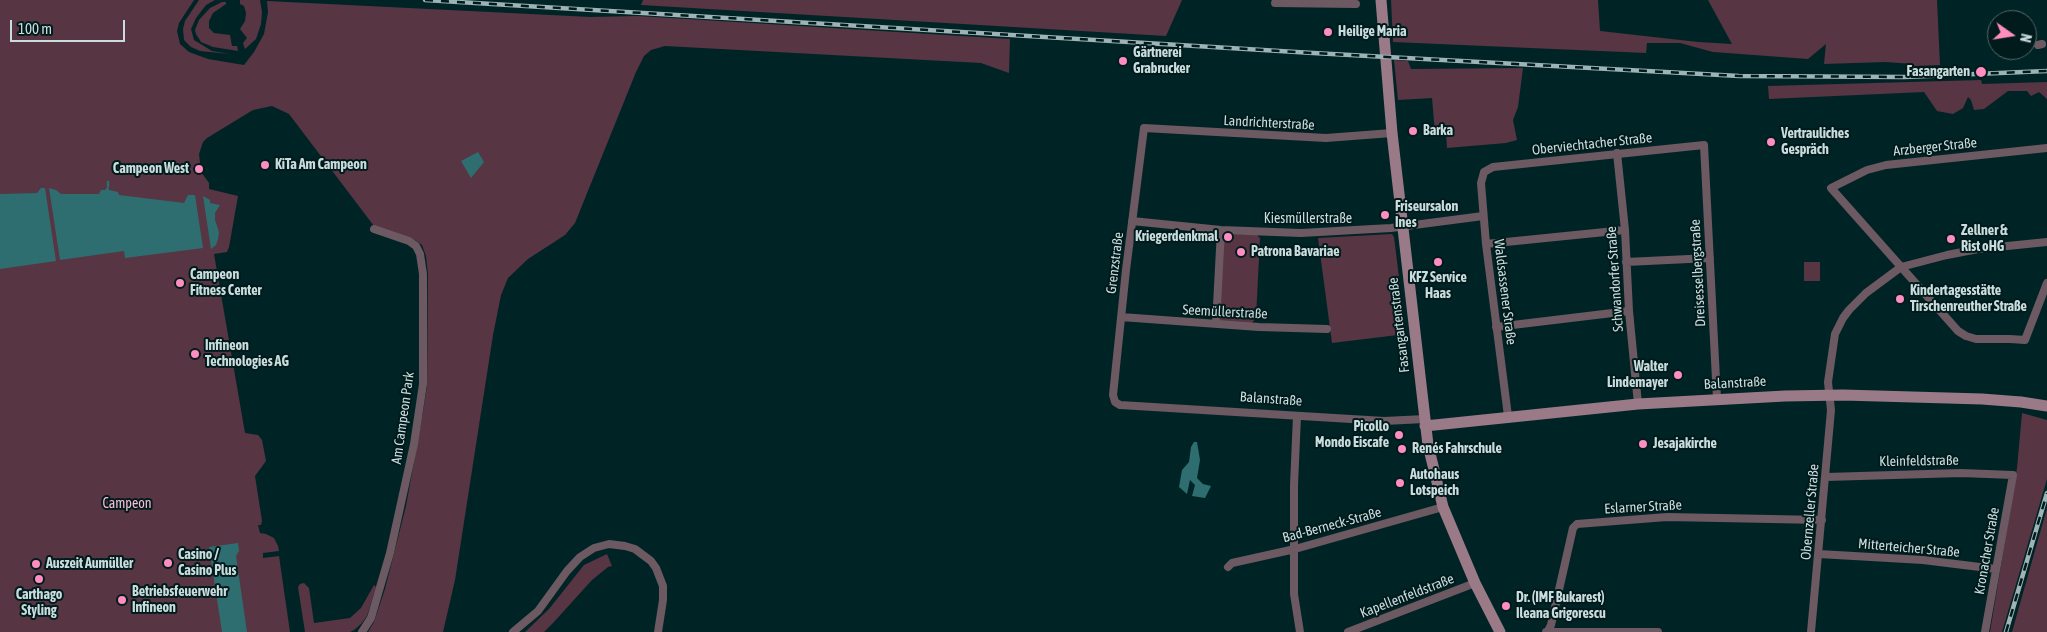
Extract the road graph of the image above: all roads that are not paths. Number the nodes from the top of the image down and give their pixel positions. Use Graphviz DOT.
graph roads {
  1 [pos="1382,0"];
  2 [pos="1275,4"];
  3 [pos="1356,4"];
  4 [pos="1144,128"];
  5 [pos="1392,134"];
  6 [pos="1704,145"];
  7 [pos="2047,148"];
  8 [pos="1617,153"];
  9 [pos="1484,172"];
  10 [pos="1483,216"];
  11 [pos="1132,221"];
  12 [pos="1402,226"];
  13 [pos="374,229"];
  14 [pos="1221,230"];
  15 [pos="1625,230"];
  16 [pos="2047,242"];
  17 [pos="1486,244"];
  18 [pos="1710,258"];
  19 [pos="1626,262"];
  20 [pos="1901,267"];
  21 [pos="2047,283"];
  22 [pos="1629,311"];
  23 [pos="1121,317"];
  24 [pos="1216,324"];
  25 [pos="1496,327"];
  26 [pos="1327,329"];
  27 [pos="1829,395"];
  28 [pos="1717,399"];
  29 [pos="1115,402"];
  30 [pos="1638,404"];
  31 [pos="2047,406"];
  32 [pos="1297,416"];
  33 [pos="1508,416"];
  34 [pos="1425,423"];
  35 [pos="2013,475"];
  36 [pos="1826,477"];
  37 [pos="1443,508"];
  38 [pos="1822,520"];
  39 [pos="1295,549"];
  40 [pos="1819,554"];
  41 [pos="1228,567"];
  42 [pos="1996,569"];
  43 [pos="1475,583"];
  44 [pos="1547,631"];
  45 [pos="362,632"];
  46 [pos="513,632"];
  47 [pos="658,632"];
  48 [pos="1300,632"];
  49 [pos="1348,632"];
  50 [pos="1500,632"];
  51 [pos="1658,632"];
  52 [pos="1811,632"];
  53 [pos="1985,632"];
  1 -- 5 [label="street, Fasangartenstraße"];
  2 -- 3 [label="street"];
  4 -- 5 [label="street, Landrichterstraße"];
  4 -- 11 [label="street, Grenzstraße"];
  5 -- 12 [label="street, Fasangartenstraße"];
  6 -- 8 [label="street, Oberviechtacher Straße"];
  6 -- 18 [label="street, Dreisesselbergstraße"];
  7 -- 20 [label="street, Arzberger Straße"];
  8 -- 9 [label="street, Oberviechtacher Straße"];
  8 -- 15 [label="street, Schwandorfer Straße"];
  9 -- 10 [label="street, Waldsassener Straße"];
  10 -- 12 [label="street, Kiesmüllerstraße"];
  10 -- 17 [label="street, Waldsassener Straße"];
  11 -- 14 [label="street, Kiesmüllerstraße"];
  11 -- 23 [label="street, Grenzstraße"];
  12 -- 14 [label="street, Kiesmüllerstraße"];
  12 -- 34 [label="street, Fasangartenstraße"];
  13 -- 45 [label="street, Am Campeon Park"];
  14 -- 24 [label="street"];
  15 -- 17 [label="street"];
  15 -- 19 [label="street, Schwandorfer Straße"];
  16 -- 20 [label="street"];
  17 -- 25 [label="street, Waldsassener Straße"];
  18 -- 19 [label="street"];
  18 -- 28 [label="street, Dreisesselbergstraße"];
  19 -- 22 [label="street, Schwandorfer Straße"];
  20 -- 21 [label="street"];
  20 -- 27 [label="street, Obernzeller Straße"];
  22 -- 25 [label="street"];
  22 -- 30 [label="street, Schwandorfer Straße"];
  23 -- 24 [label="street, Seemüllerstraße"];
  23 -- 29 [label="street, Grenzstraße"];
  24 -- 26 [label="street, Seemüllerstraße"];
  25 -- 33 [label="street, Waldsassener Straße"];
  27 -- 28 [label="street, Balanstraße"];
  27 -- 31 [label="street, Balanstraße"];
  27 -- 36 [label="street, Obernzeller Straße"];
  28 -- 30 [label="street, Balanstraße"];
  29 -- 32 [label="street, Balanstraße"];
  30 -- 33 [label="street, Balanstraße"];
  32 -- 34 [label="street, Balanstraße"];
  32 -- 39 [label="street"];
  33 -- 34 [label="street, Balanstraße"];
  34 -- 37 [label="street, Fasangartenstraße"];
  35 -- 36 [label="street, Kleinfeldstraße"];
  35 -- 42 [label="street, Kronacher Straße"];
  36 -- 38 [label="street, Obernzeller Straße"];
  37 -- 39 [label="street, Bad-Berneck-Straße"];
  37 -- 43 [label="street, Fasangartenstraße"];
  38 -- 40 [label="street, Obernzeller Straße"];
  38 -- 44 [label="street, Eslarner Straße"];
  39 -- 41 [label="street, Bad-Berneck-Straße"];
  39 -- 48 [label="street"];
  40 -- 42 [label="street, Mitterteicher Straße"];
  40 -- 52 [label="street, Obernzeller Straße"];
  42 -- 53 [label="street, Kronacher Straße"];
  43 -- 49 [label="street, Kapellenfeldstraße"];
  43 -- 50 [label="street, Fasangartenstraße"];
  44 -- 51 [label="street"];
  46 -- 47 [label="street"];
}
